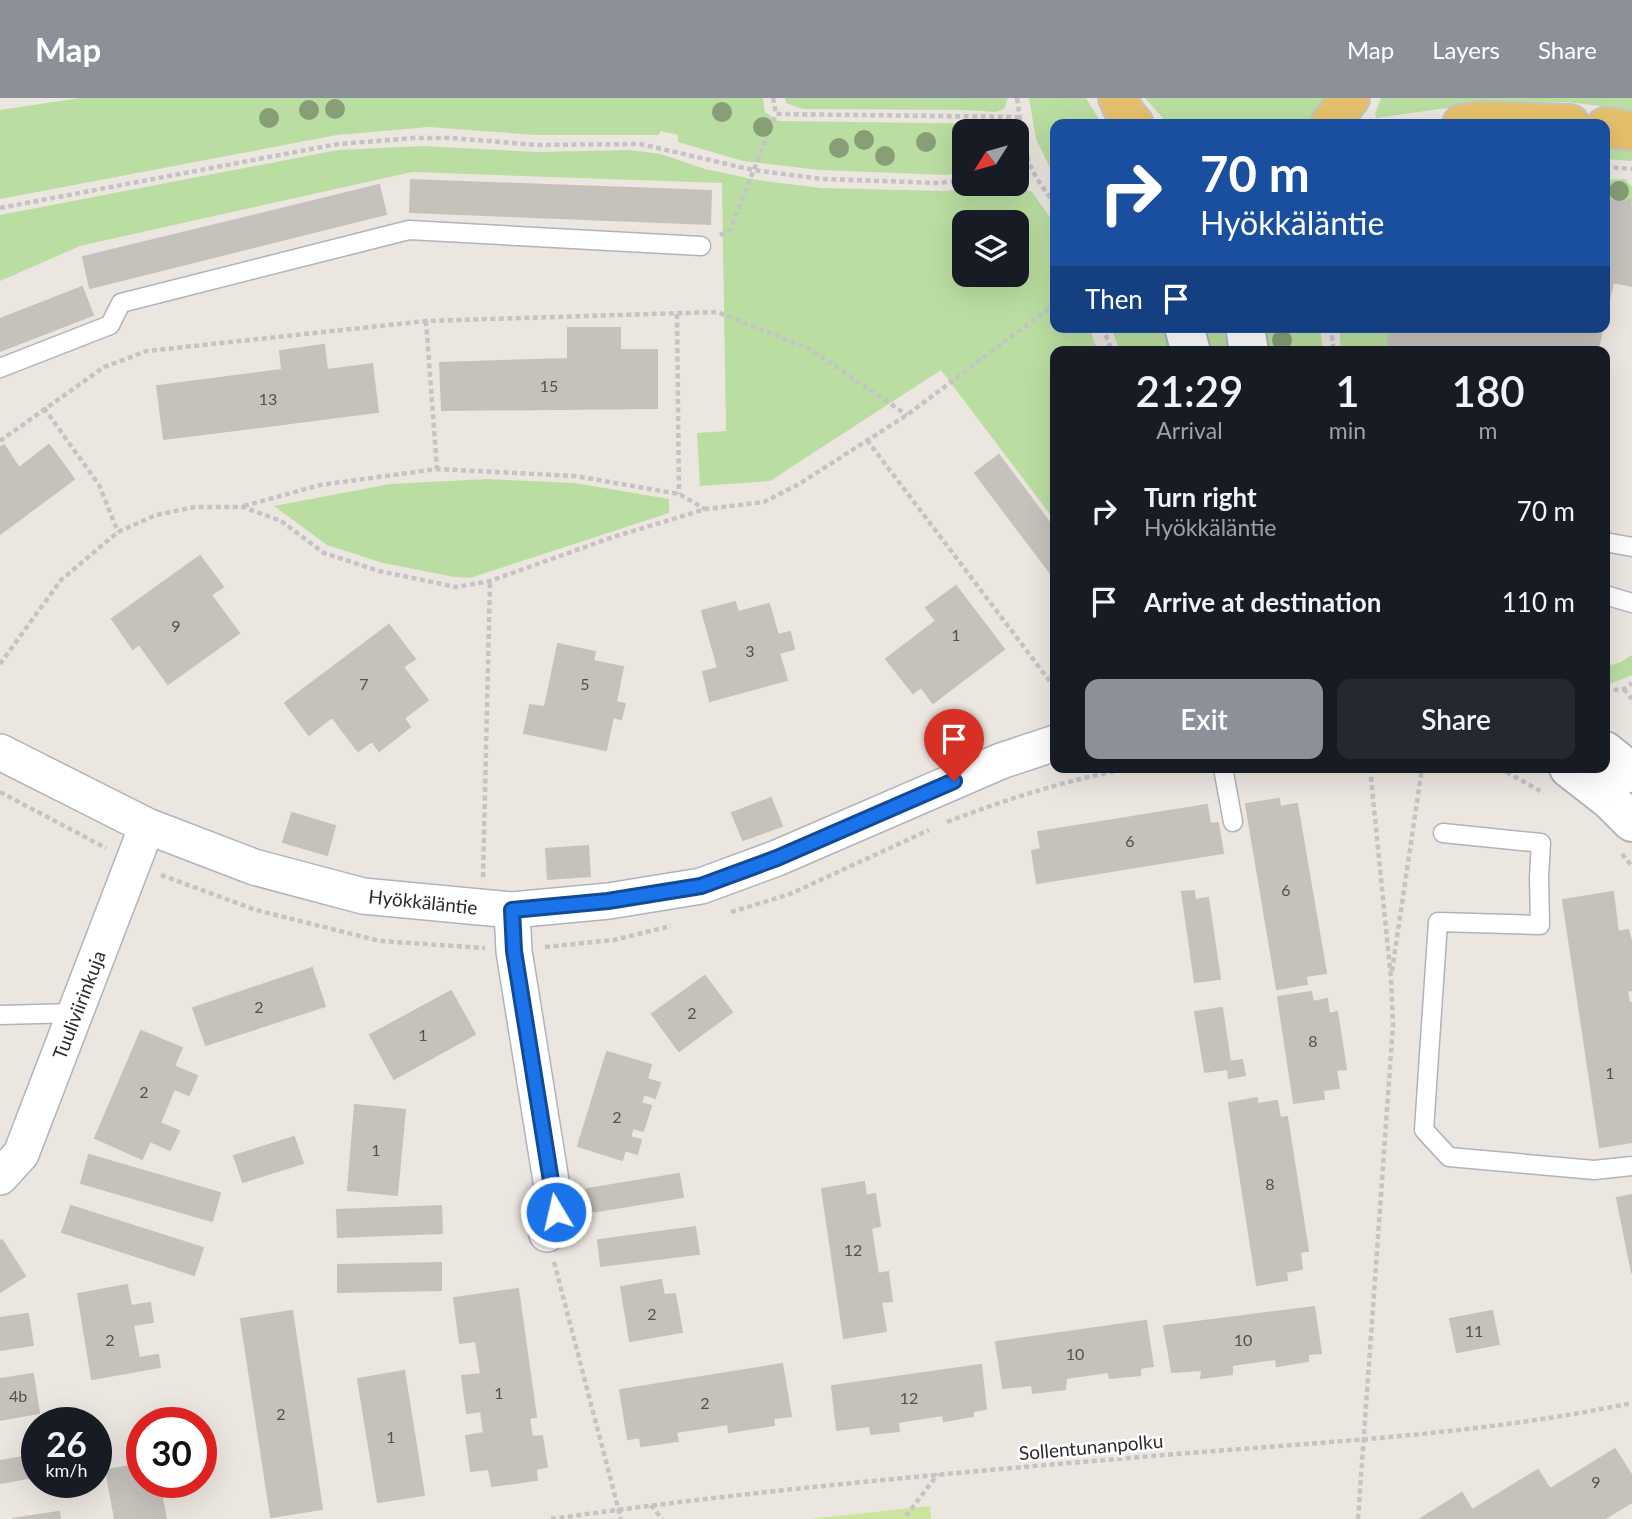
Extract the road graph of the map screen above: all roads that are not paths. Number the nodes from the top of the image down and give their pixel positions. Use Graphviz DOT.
graph roads {
  1 [pos="1350,98"];
  2 [pos="1334,119"];
  3 [pos="1610,128"];
  4 [pos="1632,131"];
  5 [pos="701,246"];
  6 [pos="0,368"];
  7 [pos="1610,542"];
  8 [pos="1632,547"];
  9 [pos="1610,596"];
  10 [pos="1632,603"];
  11 [pos="1050,745"];
  12 [pos="0,752"];
  13 [pos="1610,772"];
  14 [pos="1224,773"];
  15 [pos="1233,822"];
  16 [pos="1632,822"];
  17 [pos="147,825"];
  18 [pos="1443,833"];
  19 [pos="497,909"];
  20 [pos="76,1013"];
  21 [pos="0,1015"];
  22 [pos="1632,1166"];
  23 [pos="0,1177"];
  24 [pos="547,1234"];
  1 -- 2 [label="main road"];
  3 -- 4 [label="main road"];
  5 -- 6 [label="lane"];
  7 -- 8 [label="lane"];
  9 -- 10 [label="lane"];
  11 -- 19 [label="street, Hyökkäläntie"];
  12 -- 17 [label="street, Hyökkäläntie"];
  13 -- 16 [label="street"];
  14 -- 15 [label="lane"];
  17 -- 19 [label="street, Hyökkäläntie"];
  17 -- 20 [label="street, Tuuliviirinkuja"];
  18 -- 22 [label="lane"];
  19 -- 24 [label="street"];
  20 -- 21 [label="lane"];
  20 -- 23 [label="street, Tuuliviirinkuja"];
}
